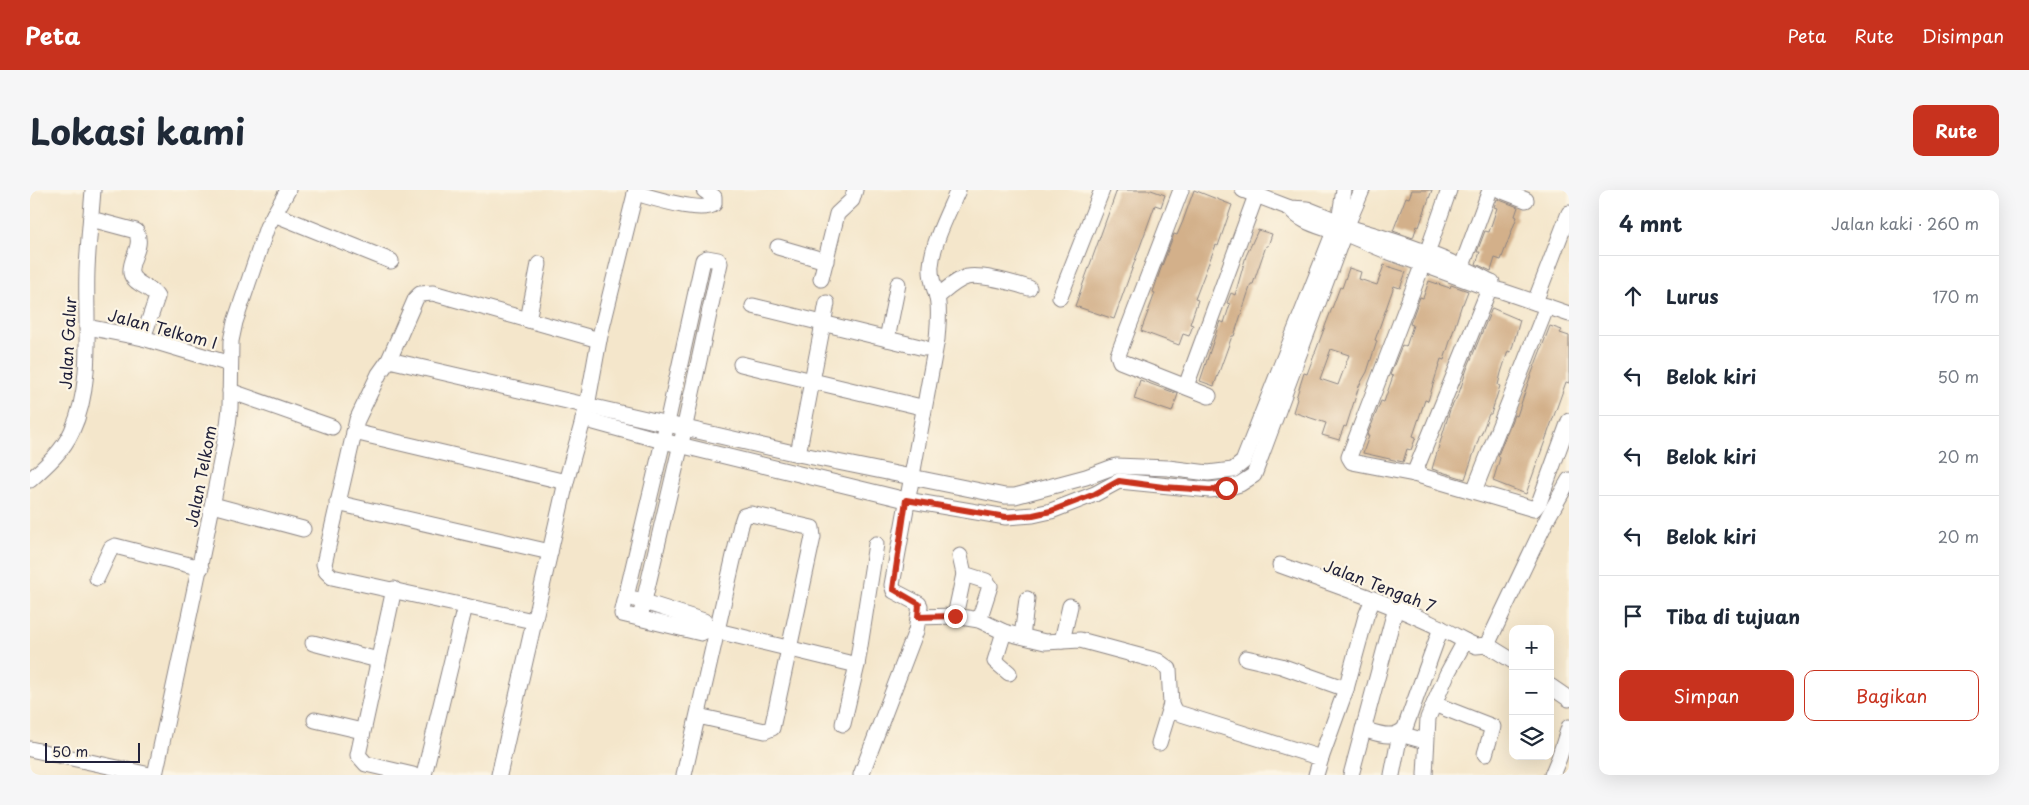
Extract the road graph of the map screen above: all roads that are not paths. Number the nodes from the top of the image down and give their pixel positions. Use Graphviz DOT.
graph roads {
  1 [pos="93,190"];
  2 [pos="288,190"];
  3 [pos="704,190"];
  4 [pos="855,190"];
  5 [pos="958,190"];
  6 [pos="1102,190"];
  7 [pos="1181,190"];
  8 [pos="1344,190"];
  9 [pos="1362,190"];
  10 [pos="1449,190"];
  11 [pos="1490,190"];
  12 [pos="1500,190"];
  13 [pos="635,192"];
  14 [pos="1252,192"];
  15 [pos="1526,200"];
  16 [pos="1569,213"];
  17 [pos="274,214"];
  18 [pos="91,219"];
  19 [pos="1341,229"];
  20 [pos="778,247"];
  21 [pos="1425,259"];
  22 [pos="391,261"];
  23 [pos="826,261"];
  24 [pos="539,264"];
  25 [pos="1462,266"];
  26 [pos="821,279"];
  27 [pos="898,284"];
  28 [pos="1494,287"];
  29 [pos="1029,288"];
  30 [pos="937,297"];
  31 [pos="1060,297"];
  32 [pos="827,304"];
  33 [pos="1541,304"];
  34 [pos="753,306"];
  35 [pos="1569,314"];
  36 [pos="528,320"];
  37 [pos="823,324"];
  38 [pos="87,327"];
  39 [pos="143,338"];
  40 [pos="887,339"];
  41 [pos="599,340"];
  42 [pos="924,348"];
  43 [pos="389,360"];
  44 [pos="230,364"];
  45 [pos="741,364"];
  46 [pos="812,381"];
  47 [pos="1186,386"];
  48 [pos="230,391"];
  49 [pos="1209,396"];
  50 [pos="917,406"];
  51 [pos="585,412"];
  52 [pos="1569,421"];
  53 [pos="667,423"];
  54 [pos="332,427"];
  55 [pos="684,428"];
  56 [pos="354,432"];
  57 [pos="663,441"];
  58 [pos="681,444"];
  59 [pos="798,454"];
  60 [pos="1116,466"];
  61 [pos="1414,474"];
  62 [pos="910,477"];
  63 [pos="30,480"];
  64 [pos="1569,480"];
  65 [pos="1119,481"];
  66 [pos="566,482"];
  67 [pos="1474,491"];
  68 [pos="906,500"];
  69 [pos="338,503"];
  70 [pos="213,505"];
  71 [pos="303,529"];
  72 [pos="876,544"];
  73 [pos="550,552"];
  74 [pos="960,556"];
  75 [pos="1280,565"];
  76 [pos="200,568"];
  77 [pos="964,574"];
  78 [pos="97,578"];
  79 [pos="394,590"];
  80 [pos="626,597"];
  81 [pos="1027,599"];
  82 [pos="1373,599"];
  83 [pos="644,602"];
  84 [pos="465,606"];
  85 [pos="1070,606"];
  86 [pos="659,607"];
  87 [pos="1396,607"];
  88 [pos="955,616"];
  89 [pos="918,617"];
  90 [pos="647,620"];
  91 [pos="979,620"];
  92 [pos="533,621"];
  93 [pos="1441,628"];
  94 [pos="713,629"];
  95 [pos="1004,632"];
  96 [pos="1022,636"];
  97 [pos="1062,641"];
  98 [pos="1464,641"];
  99 [pos="313,643"];
  100 [pos="1487,645"];
  101 [pos="788,649"];
  102 [pos="1246,658"];
  103 [pos="1509,659"];
  104 [pos="378,660"];
  105 [pos="856,665"];
  106 [pos="1009,673"];
  107 [pos="1346,689"];
  108 [pos="1554,689"];
  109 [pos="1569,699"];
  110 [pos="1171,704"];
  111 [pos="1434,704"];
  112 [pos="698,716"];
  113 [pos="316,720"];
  114 [pos="843,724"];
  115 [pos="1569,727"];
  116 [pos="1363,729"];
  117 [pos="362,731"];
  118 [pos="1400,734"];
  119 [pos="1425,741"];
  120 [pos="1158,743"];
  121 [pos="30,749"];
  122 [pos="1485,754"];
  123 [pos="1321,758"];
  124 [pos="150,775"];
  125 [pos="155,775"];
  126 [pos="412,775"];
  127 [pos="424,775"];
  128 [pos="499,775"];
  129 [pos="684,775"];
  130 [pos="861,775"];
  131 [pos="1316,775"];
  132 [pos="1351,775"];
  133 [pos="1392,775"];
  134 [pos="1425,775"];
  135 [pos="1552,775"];
  1 -- 18 [label="street, Jalan Galur"];
  2 -- 17 [label="street, Jalan Telkom"];
  3 -- 13 [label="street"];
  4 -- 23 [label="street"];
  5 -- 30 [label="street"];
  6 -- 31 [label="street"];
  7 -- 47 [label="street"];
  8 -- 19 [label="street"];
  9 -- 19 [label="street"];
  10 -- 21 [label="street"];
  11 -- 25 [label="street"];
  12 -- 15 [label="street"];
  13 -- 41 [label="street"];
  14 -- 19 [label="street"];
  14 -- 47 [label="street"];
  16 -- 33 [label="street"];
  17 -- 22 [label="street"];
  17 -- 44 [label="street, Jalan Telkom"];
  18 -- 38 [label="street, Jalan Galur"];
  18 -- 39 [label="street"];
  19 -- 21 [label="street"];
  19 -- 60 [label="street"];
  19 -- 65 [label="street"];
  20 -- 23 [label="street"];
  21 -- 25 [label="street"];
  21 -- 28 [label="street"];
  21 -- 61 [label="street"];
  23 -- 26 [label="street"];
  24 -- 36 [label="street"];
  25 -- 28 [label="street"];
  27 -- 40 [label="street"];
  28 -- 33 [label="street"];
  28 -- 61 [label="street"];
  29 -- 30 [label="street"];
  30 -- 62 [label="street"];
  32 -- 37 [label="street"];
  33 -- 35 [label="street"];
  33 -- 67 [label="street"];
  34 -- 37 [label="street"];
  36 -- 41 [label="street"];
  36 -- 43 [label="street"];
  37 -- 40 [label="street"];
  37 -- 46 [label="street"];
  38 -- 39 [label="street, Jalan Telkom I"];
  38 -- 63 [label="street, Jalan Galur"];
  39 -- 44 [label="street, Jalan Telkom I"];
  40 -- 42 [label="street"];
  41 -- 51 [label="street"];
  43 -- 51 [label="street"];
  43 -- 56 [label="street"];
  44 -- 48 [label="street, Jalan Telkom"];
  45 -- 46 [label="street"];
  46 -- 50 [label="street"];
  46 -- 59 [label="street"];
  47 -- 49 [label="street"];
  48 -- 54 [label="street"];
  48 -- 70 [label="street, Jalan Telkom"];
  51 -- 53 [label="street"];
  51 -- 57 [label="street"];
  51 -- 66 [label="street"];
  52 -- 67 [label="street"];
  53 -- 55 [label="street"];
  53 -- 55 [label="street"];
  53 -- 57 [label="street"];
  55 -- 58 [label="street"];
  55 -- 59 [label="street"];
  56 -- 66 [label="street"];
  56 -- 69 [label="street"];
  57 -- 58 [label="street"];
  57 -- 80 [label="street"];
  58 -- 68 [label="street"];
  58 -- 83 [label="street"];
  59 -- 62 [label="street"];
  60 -- 62 [label="street"];
  60 -- 65 [label="street"];
  61 -- 67 [label="street"];
  62 -- 68 [label="street"];
  64 -- 100 [label="street"];
  65 -- 68 [label="street"];
  66 -- 73 [label="street"];
  68 -- 89 [label="street"];
  69 -- 73 [label="street"];
  69 -- 79 [label="street"];
  70 -- 71 [label="street"];
  70 -- 76 [label="street, Jalan Telkom"];
  72 -- 105 [label="street"];
  73 -- 92 [label="street"];
  74 -- 77 [label="street"];
  75 -- 82 [label="street, Jalan Tengah 7"];
  76 -- 78 [label="street"];
  76 -- 125 [label="street, Jalan Telkom"];
  77 -- 88 [label="street"];
  77 -- 91 [label="street"];
  79 -- 84 [label="street"];
  79 -- 104 [label="street"];
  80 -- 83 [label="street"];
  80 -- 90 [label="street"];
  81 -- 96 [label="street"];
  82 -- 87 [label="street, Jalan Tengah 7"];
  82 -- 107 [label="street"];
  83 -- 86 [label="street"];
  83 -- 90 [label="street"];
  84 -- 92 [label="street"];
  84 -- 127 [label="street"];
  85 -- 97 [label="street"];
  86 -- 90 [label="street"];
  86 -- 94 [label="street"];
  87 -- 93 [label="street, Jalan Tengah 7"];
  87 -- 116 [label="street"];
  88 -- 89 [label="street"];
  88 -- 91 [label="street"];
  89 -- 130 [label="street"];
  90 -- 94 [label="street"];
  91 -- 95 [label="street"];
  92 -- 128 [label="street"];
  93 -- 98 [label="street, Jalan Tengah 7"];
  93 -- 118 [label="street"];
  94 -- 101 [label="street"];
  94 -- 101 [label="street"];
  94 -- 112 [label="street"];
  95 -- 96 [label="street"];
  95 -- 106 [label="street"];
  96 -- 97 [label="street"];
  97 -- 110 [label="street"];
  98 -- 100 [label="street, Jalan Tengah 7"];
  98 -- 111 [label="street"];
  99 -- 104 [label="street"];
  100 -- 103 [label="street"];
  101 -- 105 [label="street"];
  101 -- 112 [label="street"];
  102 -- 107 [label="street"];
  104 -- 117 [label="street"];
  105 -- 114 [label="street"];
  107 -- 123 [label="street"];
  108 -- 109 [label="street"];
  110 -- 120 [label="street"];
  110 -- 123 [label="street"];
  111 -- 119 [label="street"];
  111 -- 122 [label="street"];
  112 -- 129 [label="street"];
  113 -- 117 [label="street"];
  115 -- 135 [label="street"];
  116 -- 118 [label="street"];
  116 -- 132 [label="street"];
  117 -- 126 [label="street"];
  118 -- 119 [label="street"];
  118 -- 133 [label="street"];
  119 -- 134 [label="street"];
  121 -- 124 [label="street"];
  123 -- 131 [label="street"];
}
